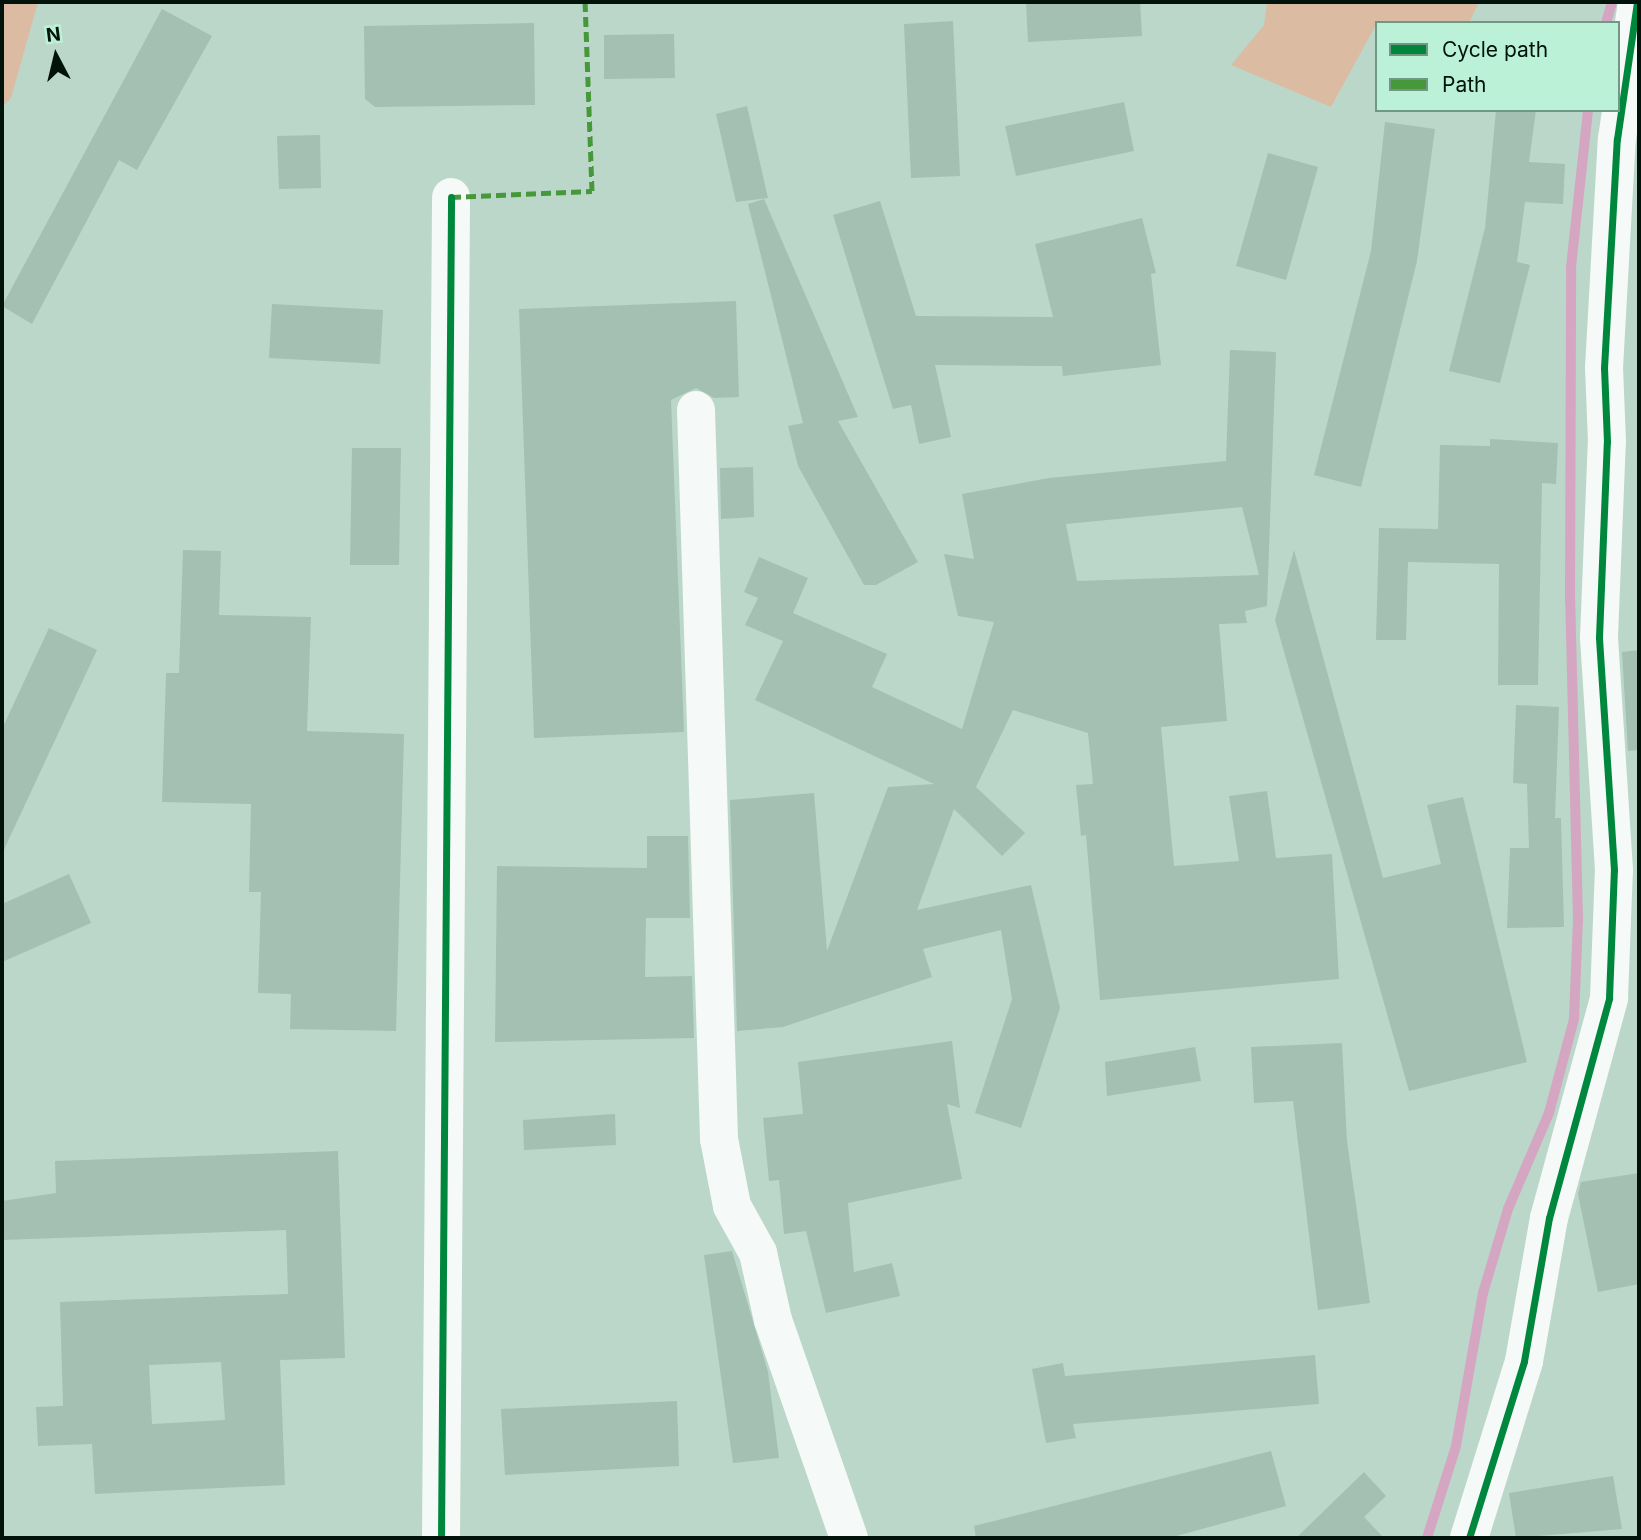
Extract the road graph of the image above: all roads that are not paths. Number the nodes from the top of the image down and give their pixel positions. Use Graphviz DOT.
graph roads {
  1 [pos="1637,2"];
  2 [pos="451,197"];
  3 [pos="696,410"];
  4 [pos="441,1538"];
  5 [pos="849,1538"];
  6 [pos="1469,1538"];
  1 -- 6 [label="street"];
  2 -- 4 [label="street"];
  3 -- 5 [label="street"];
}
